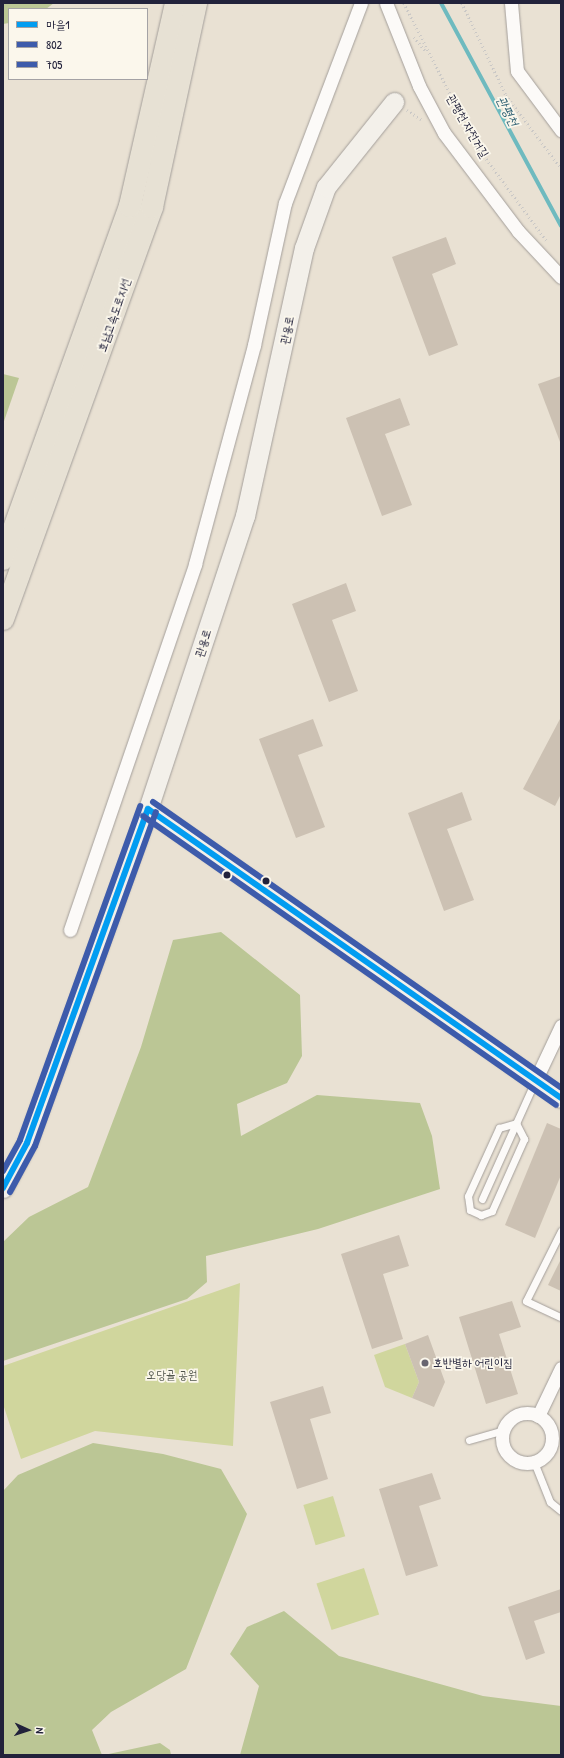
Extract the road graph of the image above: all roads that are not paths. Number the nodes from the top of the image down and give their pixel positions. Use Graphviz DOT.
graph roads {
  1 [pos="361,3"];
  2 [pos="386,3"];
  3 [pos="511,3"];
  4 [pos="180,4"];
  5 [pos="394,102"];
  6 [pos="561,130"];
  7 [pos="561,277"];
  8 [pos="3,559"];
  9 [pos="3,619"];
  10 [pos="148,809"];
  11 [pos="70,930"];
  12 [pos="561,1026"];
  13 [pos="535,1081"];
  14 [pos="561,1098"];
  15 [pos="516,1123"];
  16 [pos="3,1188"];
  17 [pos="482,1199"];
  18 [pos="561,1231"];
  19 [pos="561,1317"];
  20 [pos="561,1368"];
  21 [pos="538,1416"];
  22 [pos="504,1430"];
  23 [pos="469,1440"];
  24 [pos="534,1462"];
  25 [pos="561,1511"];
  1 -- 11 [label="street"];
  2 -- 7 [label="street"];
  3 -- 6 [label="street"];
  4 -- 8 [label="highway, 호남고속도로지선"];
  4 -- 9 [label="highway, 호남고속도로지선"];
  5 -- 10 [label="main road, 관용로"];
  10 -- 13 [label="main road"];
  10 -- 16 [label="main road, 관용로"];
  12 -- 13 [label="street"];
  13 -- 14 [label="main road"];
  13 -- 15 [label="lane"];
  15 -- 15 [label="lane"];
  15 -- 17 [label="lane"];
  18 -- 19 [label="lane"];
  20 -- 21 [label="street"];
  21 -- 22 [label="street"];
  21 -- 24 [label="street"];
  22 -- 23 [label="lane"];
  22 -- 24 [label="street"];
  24 -- 25 [label="lane"];
}
